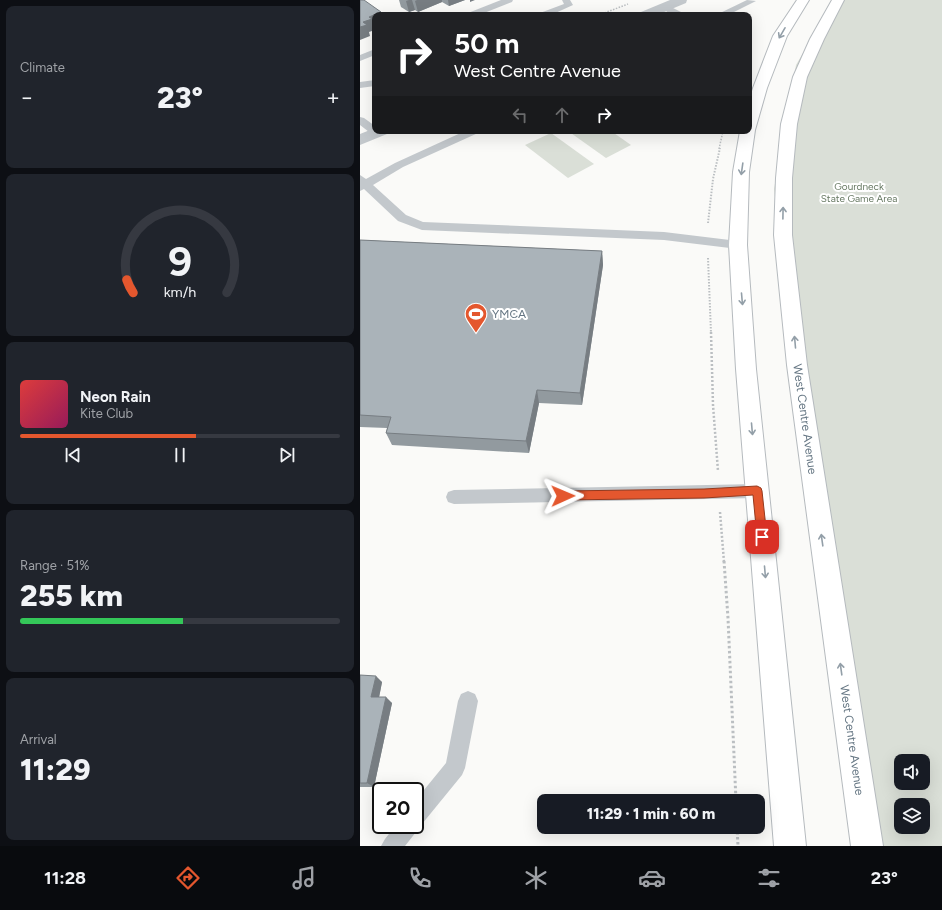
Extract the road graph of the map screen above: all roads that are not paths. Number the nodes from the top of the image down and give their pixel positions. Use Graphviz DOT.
graph roads {
  1 [pos="509,0"];
  2 [pos="566,0"];
  3 [pos="680,0"];
  4 [pos="752,0"];
  5 [pos="803,0"];
  6 [pos="838,0"];
  7 [pos="665,7"];
  8 [pos="479,12"];
  9 [pos="550,12"];
  10 [pos="653,12"];
  11 [pos="674,12"];
  12 [pos="727,12"];
  13 [pos="372,53"];
  14 [pos="360,58"];
  15 [pos="372,83"];
  16 [pos="360,85"];
  17 [pos="752,117"];
  18 [pos="360,120"];
  19 [pos="372,128"];
  20 [pos="374,134"];
  21 [pos="467,134"];
  22 [pos="747,134"];
  23 [pos="360,140"];
  24 [pos="362,184"];
  25 [pos="738,245"];
  26 [pos="757,491"];
  27 [pos="454,498"];
  28 [pos="468,701"];
  29 [pos="424,806"];
  30 [pos="402,834"];
  31 [pos="392,846"];
  32 [pos="790,846"];
  33 [pos="867,846"];
  1 -- 8 [label="lane"];
  2 -- 9 [label="lane"];
  3 -- 7 [label="street"];
  4 -- 12 [label="lane"];
  5 -- 17 [label="main road, one-way"];
  33 -- 6 [label="main road, West Centre Avenue, one-way"];
  7 -- 10 [label="street"];
  7 -- 11 [label="lane"];
  13 -- 14 [label="lane"];
  15 -- 16 [label="lane"];
  18 -- 19 [label="lane"];
  20 -- 23 [label="street"];
  21 -- 24 [label="lane"];
  22 -- 25 [label="main road, one-way"];
  24 -- 25 [label="lane"];
  25 -- 26 [label="main road, one-way"];
  26 -- 27 [label="lane"];
  26 -- 32 [label="main road, one-way"];
  28 -- 29 [label="lane"];
  30 -- 31 [label="lane"];
}
